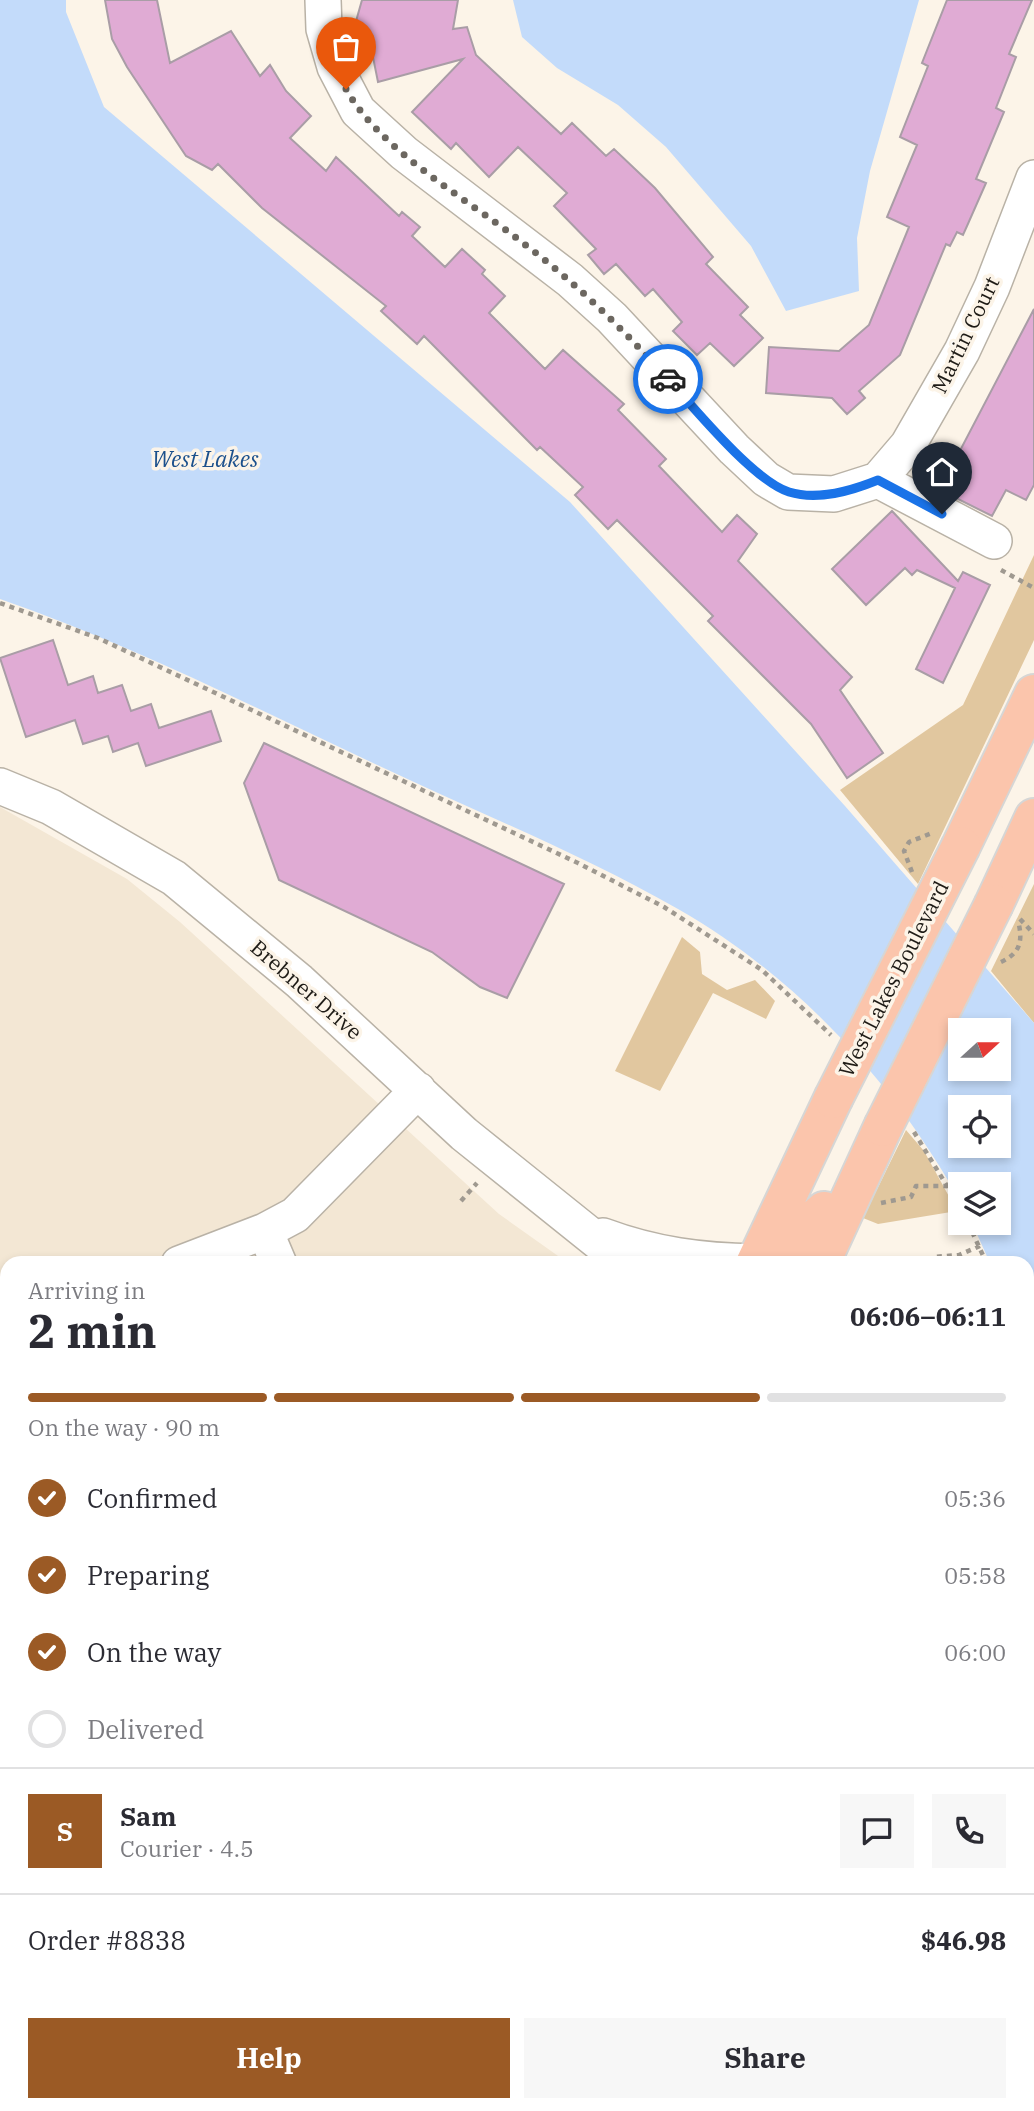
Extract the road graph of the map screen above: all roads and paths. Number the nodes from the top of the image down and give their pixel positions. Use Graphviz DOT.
graph roads {
  1 [pos="323,0"];
  2 [pos="1034,178"];
  3 [pos="878,480"];
  4 [pos="994,541"];
  5 [pos="0,603"];
  6 [pos="1034,694"];
  7 [pos="0,786"];
  8 [pos="1034,818"];
  9 [pos="951,837"];
  10 [pos="916,876"];
  11 [pos="837,1040"];
  12 [pos="418,1090"];
  13 [pos="898,1128"];
  14 [pos="477,1183"];
  15 [pos="948,1186"];
  16 [pos="867,1193"];
  17 [pos="461,1202"];
  18 [pos="587,1230"];
  19 [pos="265,1231"];
  20 [pos="974,1235"];
  21 [pos="980,1246"];
  22 [pos="200,1256"];
  23 [pos="276,1256"];
  24 [pos="617,1256"];
  25 [pos="672,1256"];
  26 [pos="770,1256"];
  27 [pos="775,1256"];
  28 [pos="825,1256"];
  29 [pos="946,1256"];
  30 [pos="984,1256"];
  1 -- 3 [label="street"];
  2 -- 3 [label="street, Martin Court"];
  3 -- 4 [label="street"];
  5 -- 11 [label="path"];
  6 -- 9 [label="main road, West Lakes Boulevard"];
  7 -- 12 [label="street, Brebner Drive"];
  8 -- 13 [label="main road, bridge"];
  9 -- 10 [label="path"];
  9 -- 26 [label="main road, West Lakes Boulevard, bridge"];
  12 -- 18 [label="street, Brebner Drive"];
  12 -- 19 [label="street"];
  13 -- 15 [label="path"];
  13 -- 16 [label="main road"];
  14 -- 17 [label="path"];
  15 -- 16 [label="path"];
  16 -- 27 [label="main road"];
  16 -- 28 [label="main road"];
  18 -- 24 [label="street, Brebner Drive"];
  18 -- 25 [label="street, Brebner Drive"];
  19 -- 22 [label="street"];
  19 -- 23 [label="street"];
  20 -- 21 [label="path"];
  21 -- 29 [label="path"];
  21 -- 30 [label="path"];
}
